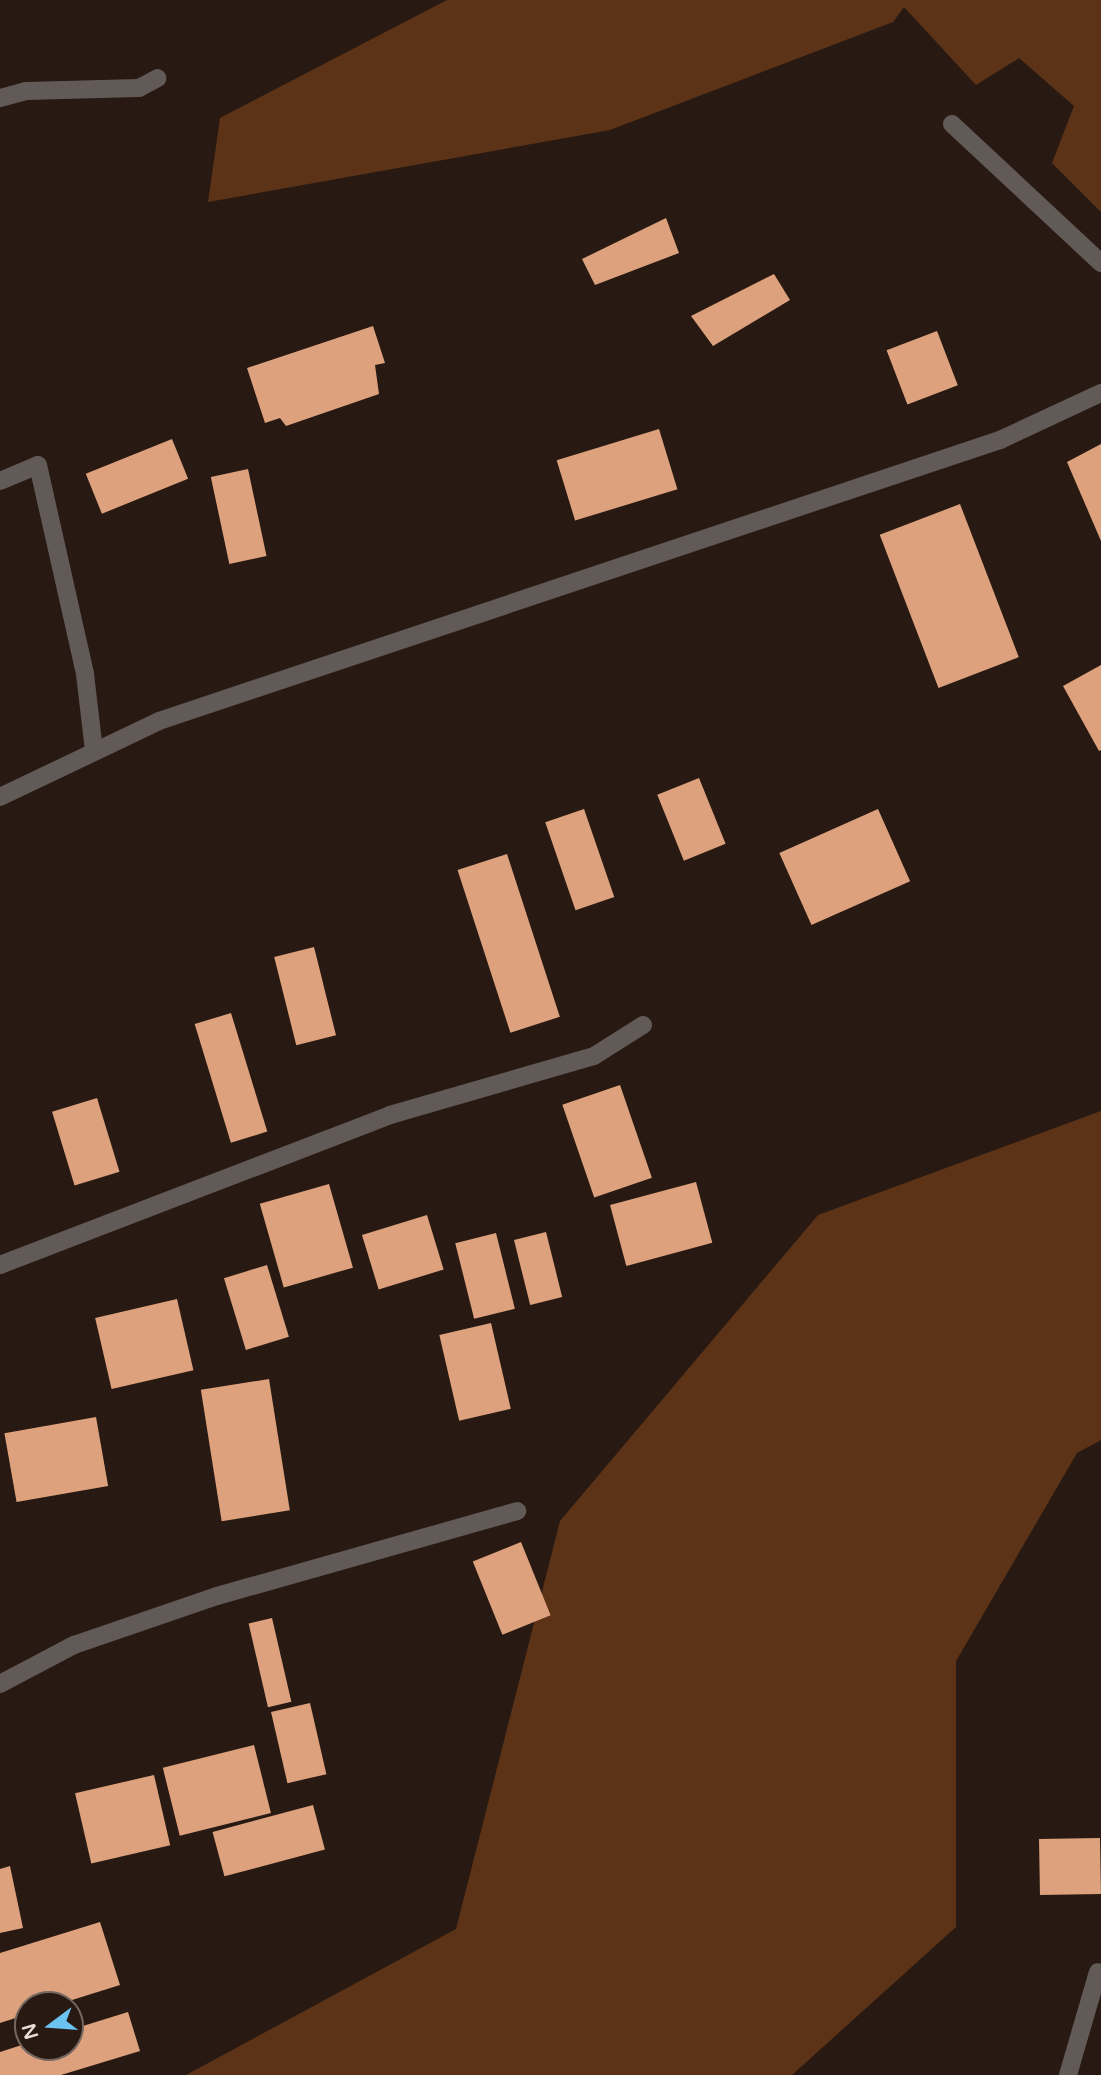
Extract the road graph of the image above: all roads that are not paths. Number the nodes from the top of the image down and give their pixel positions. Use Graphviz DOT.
graph roads {
  1 [pos="158,78"];
  2 [pos="0,98"];
  3 [pos="952,124"];
  4 [pos="1101,263"];
  5 [pos="1101,393"];
  6 [pos="0,481"];
  7 [pos="94,751"];
  8 [pos="0,797"];
  9 [pos="643,1026"];
  10 [pos="0,1265"];
  11 [pos="517,1511"];
  12 [pos="0,1684"];
  13 [pos="1098,1972"];
  14 [pos="1068,2075"];
  1 -- 2 [label="street"];
  3 -- 4 [label="street"];
  5 -- 7 [label="street"];
  6 -- 7 [label="street"];
  7 -- 8 [label="street"];
  9 -- 10 [label="street"];
  11 -- 12 [label="street"];
  13 -- 14 [label="street"];
}
